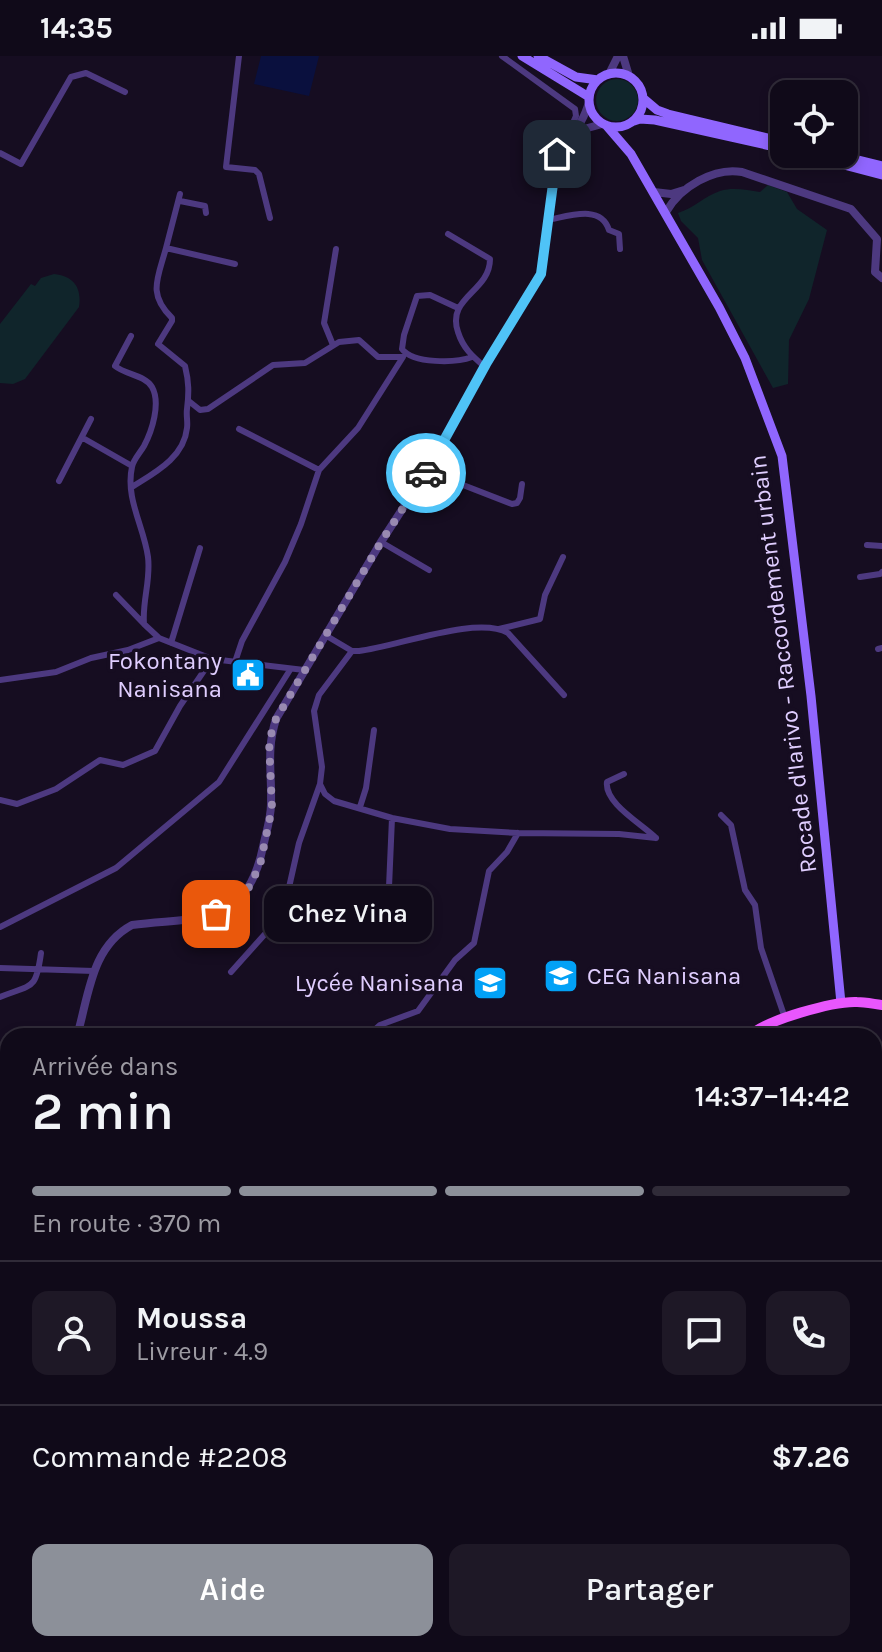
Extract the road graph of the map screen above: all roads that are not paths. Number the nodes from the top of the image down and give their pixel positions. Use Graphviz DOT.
graph roads {
  1 [pos="239,56"];
  2 [pos="502,56"];
  3 [pos="522,56"];
  4 [pos="538,56"];
  5 [pos="620,56"];
  6 [pos="609,74"];
  7 [pos="629,76"];
  8 [pos="598,80"];
  9 [pos="125,92"];
  10 [pos="644,99"];
  11 [pos="589,100"];
  12 [pos="633,122"];
  13 [pos="604,125"];
  14 [pos="577,131"];
  15 [pos="770,139"];
  16 [pos="564,143"];
  17 [pos="770,146"];
  18 [pos="629,150"];
  19 [pos="0,153"];
  20 [pos="858,160"];
  21 [pos="882,166"];
  22 [pos="855,168"];
  23 [pos="882,175"];
  24 [pos="689,189"];
  25 [pos="654,192"];
  26 [pos="666,212"];
  27 [pos="206,213"];
  28 [pos="270,218"];
  29 [pos="548,220"];
  30 [pos="448,234"];
  31 [pos="166,248"];
  32 [pos="336,249"];
  33 [pos="620,249"];
  34 [pos="235,264"];
  35 [pos="882,278"];
  36 [pos="458,308"];
  37 [pos="131,336"];
  38 [pos="333,345"];
  39 [pos="472,357"];
  40 [pos="485,367"];
  41 [pos="190,402"];
  42 [pos="91,419"];
  43 [pos="239,429"];
  44 [pos="83,438"];
  45 [pos="132,466"];
  46 [pos="319,470"];
  47 [pos="427,471"];
  48 [pos="59,481"];
  49 [pos="522,484"];
  50 [pos="132,487"];
  51 [pos="381,542"];
  52 [pos="867,545"];
  53 [pos="882,546"];
  54 [pos="200,548"];
  55 [pos="563,557"];
  56 [pos="429,570"];
  57 [pos="882,572"];
  58 [pos="860,577"];
  59 [pos="116,595"];
  60 [pos="144,624"];
  61 [pos="499,629"];
  62 [pos="325,635"];
  63 [pos="159,638"];
  64 [pos="171,643"];
  65 [pos="352,651"];
  66 [pos="212,659"];
  67 [pos="235,662"];
  68 [pos="290,670"];
  69 [pos="304,670"];
  70 [pos="0,680"];
  71 [pos="564,695"];
  72 [pos="374,730"];
  73 [pos="624,774"];
  74 [pos="320,784"];
  75 [pos="0,800"];
  76 [pos="360,807"];
  77 [pos="721,815"];
  78 [pos="392,818"];
  79 [pos="518,833"];
  80 [pos="0,927"];
  81 [pos="416,931"];
  82 [pos="41,953"];
  83 [pos="0,968"];
  84 [pos="39,971"];
  85 [pos="94,971"];
  86 [pos="231,972"];
  87 [pos="0,997"];
  88 [pos="841,1003"];
  89 [pos="882,1005"];
  90 [pos="785,1018"];
  91 [pos="79,1028"];
  92 [pos="377,1028"];
  93 [pos="761,1028"];
  1 -- 28 [label="street"];
  2 -- 16 [label="street"];
  3 -- 11 [label="main road"];
  4 -- 8 [label="main road"];
  5 -- 6 [label="street"];
  5 -- 7 [label="street"];
  6 -- 7 [label="main road"];
  6 -- 8 [label="main road"];
  7 -- 10 [label="main road"];
  8 -- 11 [label="main road"];
  9 -- 19 [label="street"];
  10 -- 12 [label="main road"];
  10 -- 15 [label="main road"];
  11 -- 13 [label="main road"];
  11 -- 14 [label="street"];
  12 -- 13 [label="main road"];
  12 -- 17 [label="main road"];
  12 -- 18 [label="main road"];
  13 -- 14 [label="street"];
  13 -- 18 [label="main road, Rocade d'Iarivo - Raccordement urbain"];
  14 -- 16 [label="street"];
  16 -- 29 [label="street"];
  18 -- 25 [label="main road, Rocade d'Iarivo - Raccordement urbain"];
  20 -- 21 [label="main road"];
  22 -- 23 [label="main road"];
  24 -- 25 [label="street"];
  24 -- 26 [label="street"];
  24 -- 35 [label="street"];
  25 -- 26 [label="main road, Rocade d'Iarivo - Raccordement urbain"];
  26 -- 88 [label="main road, Rocade d'Iarivo - Raccordement urbain"];
  27 -- 31 [label="street"];
  29 -- 33 [label="street"];
  29 -- 40 [label="street"];
  30 -- 36 [label="street"];
  31 -- 34 [label="street"];
  31 -- 41 [label="street"];
  32 -- 38 [label="street"];
  36 -- 39 [label="street"];
  36 -- 39 [label="street"];
  37 -- 45 [label="street"];
  38 -- 41 [label="street"];
  38 -- 46 [label="street"];
  39 -- 40 [label="street"];
  40 -- 47 [label="street"];
  41 -- 50 [label="street"];
  42 -- 44 [label="street"];
  43 -- 46 [label="street"];
  44 -- 45 [label="street"];
  44 -- 48 [label="street"];
  45 -- 50 [label="street"];
  46 -- 67 [label="street"];
  47 -- 49 [label="street"];
  47 -- 51 [label="street"];
  50 -- 60 [label="street"];
  51 -- 56 [label="street"];
  51 -- 62 [label="street"];
  52 -- 53 [label="street"];
  54 -- 64 [label="street"];
  55 -- 61 [label="street"];
  57 -- 58 [label="street"];
  59 -- 60 [label="street"];
  60 -- 63 [label="street"];
  61 -- 65 [label="street"];
  61 -- 71 [label="street"];
  62 -- 65 [label="street"];
  62 -- 69 [label="street"];
  63 -- 64 [label="street"];
  63 -- 70 [label="street"];
  64 -- 66 [label="street"];
  65 -- 74 [label="street"];
  66 -- 67 [label="street"];
  66 -- 75 [label="street"];
  67 -- 68 [label="street"];
  68 -- 69 [label="street"];
  68 -- 80 [label="street"];
  69 -- 85 [label="street"];
  72 -- 76 [label="street"];
  73 -- 79 [label="street"];
  74 -- 76 [label="street"];
  74 -- 86 [label="street"];
  76 -- 78 [label="street"];
  77 -- 90 [label="street"];
  78 -- 79 [label="street"];
  78 -- 81 [label="street"];
  79 -- 92 [label="street"];
  82 -- 84 [label="street"];
  83 -- 84 [label="street"];
  84 -- 85 [label="street"];
  84 -- 87 [label="street"];
  85 -- 91 [label="street"];
  88 -- 89 [label="main road"];
  88 -- 90 [label="main road"];
  90 -- 93 [label="main road"];
}
